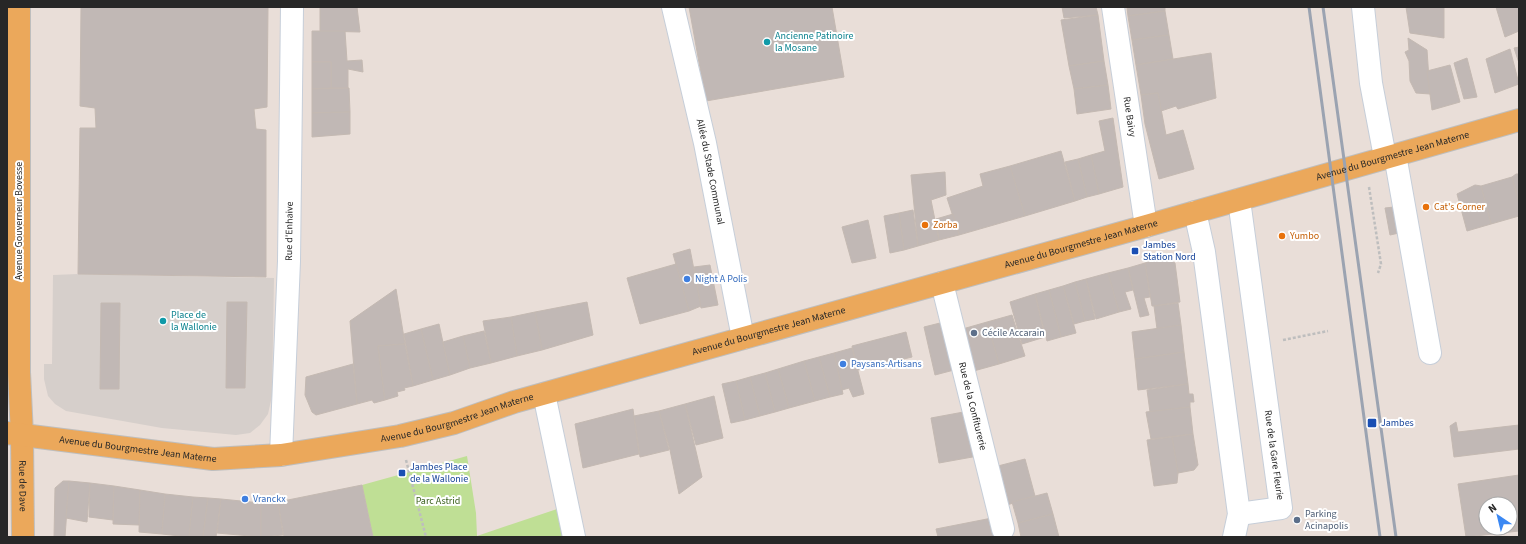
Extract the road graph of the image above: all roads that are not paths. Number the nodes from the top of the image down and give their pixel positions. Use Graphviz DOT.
graph roads {
  1 [pos="19,7"];
  2 [pos="292,7"];
  3 [pos="673,7"];
  4 [pos="1113,7"];
  5 [pos="1362,7"];
  6 [pos="1519,120"];
  7 [pos="1382,158"];
  8 [pos="1239,200"];
  9 [pos="1195,212"];
  10 [pos="1146,226"];
  11 [pos="942,283"];
  12 [pos="744,338"];
  13 [pos="1430,353"];
  14 [pos="544,394"];
  15 [pos="15,434"];
  16 [pos="281,456"];
  17 [pos="1239,514"];
  18 [pos="1003,530"];
  19 [pos="23,537"];
  20 [pos="574,537"];
  21 [pos="1234,537"];
  1 -- 15 [label="main road, Avenue Gouverneur Bovesse"];
  2 -- 16 [label="street, Rue d'Enhaive"];
  3 -- 12 [label="street, Allée du Stade Communal"];
  4 -- 10 [label="street, Rue Baivy"];
  5 -- 7 [label="street"];
  6 -- 7 [label="main road, Avenue du Bourgmestre Jean Materne"];
  7 -- 8 [label="main road, Avenue du Bourgmestre Jean Materne"];
  7 -- 13 [label="street"];
  8 -- 9 [label="main road, Avenue du Bourgmestre Jean Materne"];
  8 -- 17 [label="street, Rue de la Gare Fleurie"];
  9 -- 10 [label="main road, Avenue du Bourgmestre Jean Materne"];
  9 -- 17 [label="street"];
  10 -- 11 [label="main road, Avenue du Bourgmestre Jean Materne"];
  11 -- 12 [label="main road, Avenue du Bourgmestre Jean Materne"];
  11 -- 18 [label="street, Rue de la Confiturerie"];
  12 -- 14 [label="main road, Avenue du Bourgmestre Jean Materne"];
  14 -- 16 [label="main road, Avenue du Bourgmestre Jean Materne"];
  14 -- 20 [label="street"];
  15 -- 16 [label="main road, Avenue du Bourgmestre Jean Materne"];
  15 -- 19 [label="main road, Rue de Dave"];
  17 -- 21 [label="street"];
}
